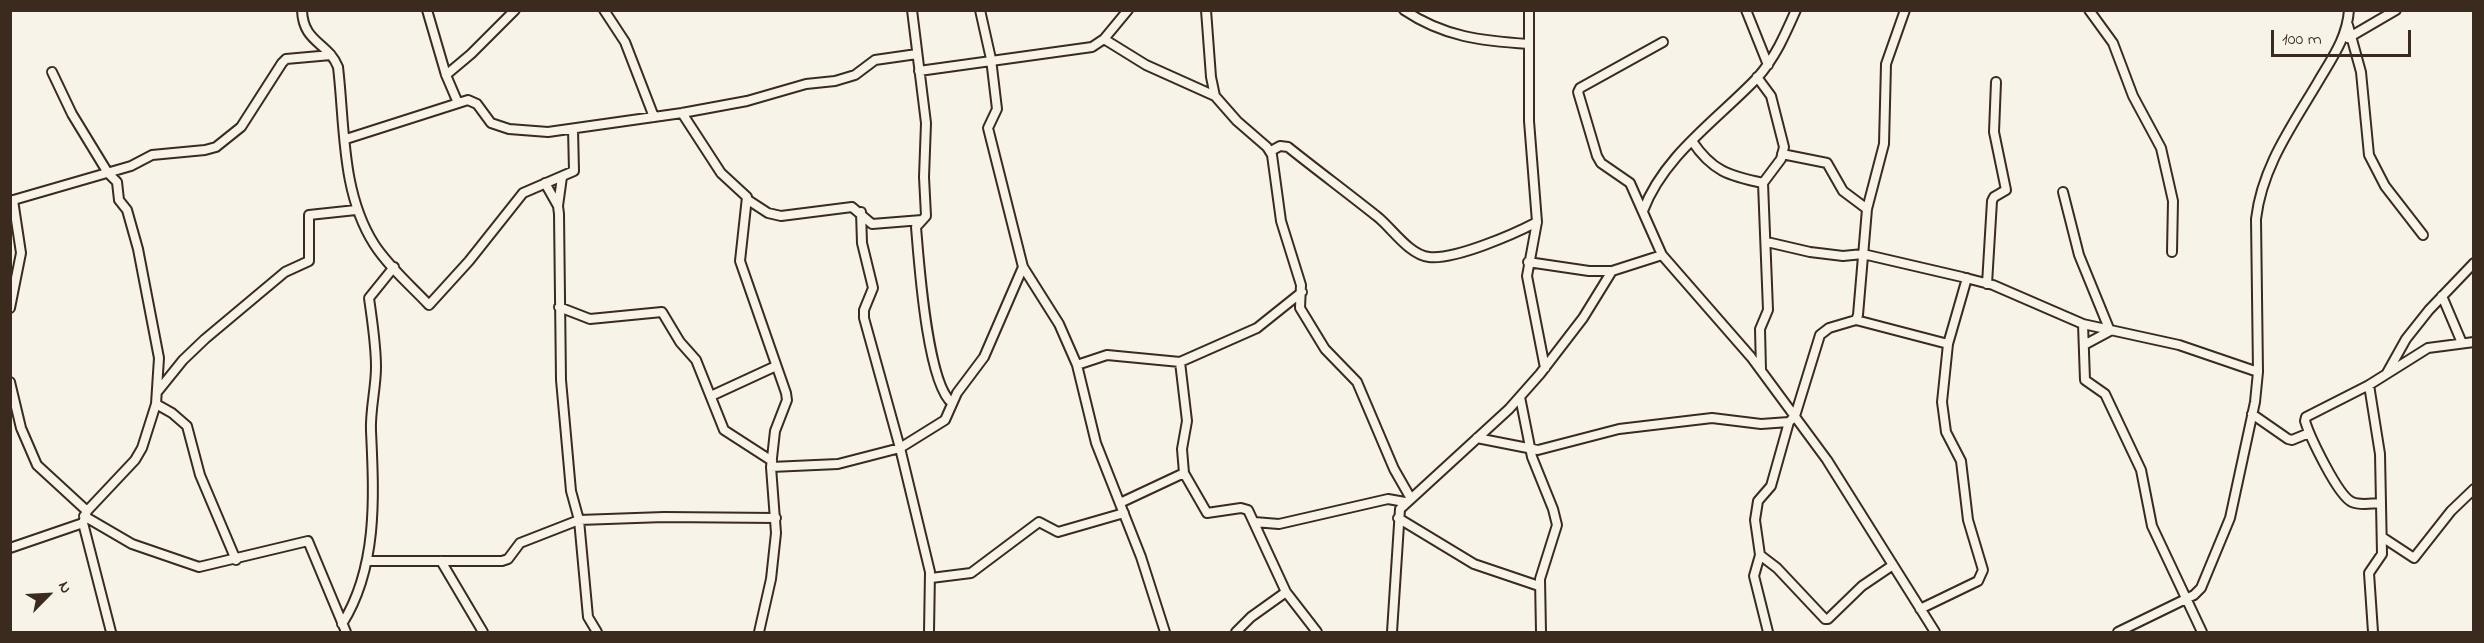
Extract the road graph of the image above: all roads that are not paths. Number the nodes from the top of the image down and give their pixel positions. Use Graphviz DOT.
graph roads {
  1 [pos="302,10"];
  2 [pos="427,10"];
  3 [pos="515,10"];
  4 [pos="604,10"];
  5 [pos="912,10"];
  6 [pos="980,10"];
  7 [pos="1128,10"];
  8 [pos="1206,10"];
  9 [pos="1404,10"];
  10 [pos="1529,10"];
  11 [pos="1746,10"];
  12 [pos="1796,10"];
  13 [pos="1905,10"];
  14 [pos="2089,10"];
  15 [pos="2349,10"];
  16 [pos="2396,10"];
  17 [pos="2348,25"];
  18 [pos="2352,35"];
  19 [pos="1104,39"];
  20 [pos="2343,40"];
  21 [pos="1663,42"];
  22 [pos="1529,44"];
  23 [pos="917,54"];
  24 [pos="331,55"];
  25 [pos="991,59"];
  26 [pos="1768,65"];
  27 [pos="919,71"];
  28 [pos="52,72"];
  29 [pos="446,75"];
  30 [pos="1757,77"];
  31 [pos="1996,82"];
  32 [pos="1215,96"];
  33 [pos="458,104"];
  34 [pos="682,113"];
  35 [pos="654,117"];
  36 [pos="573,129"];
  37 [pos="346,139"];
  38 [pos="1692,141"];
  39 [pos="1270,151"];
  40 [pos="1782,154"];
  41 [pos="131,166"];
  42 [pos="108,173"];
  43 [pos="562,177"];
  44 [pos="117,182"];
  45 [pos="545,183"];
  46 [pos="1763,183"];
  47 [pos="2063,192"];
  48 [pos="12,200"];
  49 [pos="748,200"];
  50 [pos="558,206"];
  51 [pos="1867,209"];
  52 [pos="356,210"];
  53 [pos="1642,211"];
  54 [pos="861,212"];
  55 [pos="924,220"];
  56 [pos="1537,222"];
  57 [pos="2423,236"];
  58 [pos="1767,242"];
  59 [pos="2172,252"];
  60 [pos="1863,254"];
  61 [pos="1662,255"];
  62 [pos="1528,262"];
  63 [pos="2474,262"];
  64 [pos="394,267"];
  65 [pos="1023,267"];
  66 [pos="1612,271"];
  67 [pos="1031,278"];
  68 [pos="1967,278"];
  69 [pos="1017,284"];
  70 [pos="1987,284"];
  71 [pos="1302,292"];
  72 [pos="2442,296"];
  73 [pos="559,307"];
  74 [pos="10,308"];
  75 [pos="1856,320"];
  76 [pos="2083,324"];
  77 [pos="2110,332"];
  78 [pos="2474,342"];
  79 [pos="2462,343"];
  80 [pos="1948,344"];
  81 [pos="2084,345"];
  82 [pos="1180,362"];
  83 [pos="1077,365"];
  84 [pos="776,366"];
  85 [pos="1545,369"];
  86 [pos="1761,370"];
  87 [pos="2258,372"];
  88 [pos="2386,374"];
  89 [pos="10,382"];
  90 [pos="2369,386"];
  91 [pos="157,392"];
  92 [pos="711,396"];
  93 [pos="1520,397"];
  94 [pos="952,403"];
  95 [pos="156,404"];
  96 [pos="2252,414"];
  97 [pos="1792,419"];
  98 [pos="2309,433"];
  99 [pos="1477,438"];
  100 [pos="900,447"];
  101 [pos="1531,449"];
  102 [pos="772,464"];
  103 [pos="1184,473"];
  104 [pos="2474,489"];
  105 [pos="1407,500"];
  106 [pos="1120,503"];
  107 [pos="2381,503"];
  108 [pos="1124,513"];
  109 [pos="84,517"];
  110 [pos="776,518"];
  111 [pos="1398,519"];
  112 [pos="579,520"];
  113 [pos="1254,522"];
  114 [pos="2382,537"];
  115 [pos="10,548"];
  116 [pos="1760,555"];
  117 [pos="236,560"];
  118 [pos="367,561"];
  119 [pos="441,561"];
  120 [pos="1893,565"];
  121 [pos="931,578"];
  122 [pos="1539,586"];
  123 [pos="1286,592"];
  124 [pos="2185,602"];
  125 [pos="1920,609"];
  126 [pos="342,624"];
  127 [pos="111,633"];
  128 [pos="346,633"];
  129 [pos="483,633"];
  130 [pos="597,633"];
  131 [pos="759,633"];
  132 [pos="929,633"];
  133 [pos="1165,633"];
  134 [pos="1236,633"];
  135 [pos="1317,633"];
  136 [pos="1392,633"];
  137 [pos="1541,633"];
  138 [pos="1768,633"];
  139 [pos="1935,633"];
  140 [pos="2118,633"];
  141 [pos="2202,633"];
  142 [pos="2373,633"];
  1 -- 24 [label="street"];
  2 -- 29 [label="street"];
  3 -- 29 [label="street"];
  4 -- 35 [label="street"];
  5 -- 23 [label="street"];
  6 -- 25 [label="street"];
  7 -- 19 [label="street"];
  8 -- 32 [label="street"];
  9 -- 22 [label="street"];
  10 -- 22 [label="street"];
  11 -- 26 [label="street"];
  12 -- 26 [label="street"];
  13 -- 51 [label="street"];
  14 -- 59 [label="street"];
  15 -- 17 [label="street"];
  16 -- 18 [label="street"];
  17 -- 18 [label="street"];
  17 -- 20 [label="street"];
  18 -- 20 [label="street"];
  18 -- 57 [label="street"];
  19 -- 25 [label="street"];
  19 -- 32 [label="street"];
  20 -- 87 [label="street"];
  21 -- 53 [label="street"];
  22 -- 56 [label="street"];
  23 -- 27 [label="street"];
  23 -- 34 [label="street"];
  24 -- 37 [label="street"];
  24 -- 41 [label="street"];
  25 -- 27 [label="street"];
  25 -- 65 [label="street"];
  26 -- 30 [label="street"];
  27 -- 55 [label="street"];
  28 -- 42 [label="street"];
  29 -- 33 [label="street"];
  30 -- 38 [label="street"];
  30 -- 40 [label="street"];
  31 -- 70 [label="street"];
  32 -- 39 [label="street"];
  33 -- 36 [label="street"];
  33 -- 37 [label="street"];
  34 -- 35 [label="street"];
  34 -- 49 [label="street"];
  35 -- 36 [label="street"];
  36 -- 43 [label="street"];
  37 -- 52 [label="street"];
  38 -- 46 [label="street"];
  38 -- 53 [label="street"];
  39 -- 56 [label="street"];
  39 -- 71 [label="street"];
  40 -- 46 [label="street"];
  40 -- 51 [label="street"];
  41 -- 42 [label="street"];
  41 -- 44 [label="street"];
  42 -- 44 [label="street"];
  42 -- 48 [label="street"];
  43 -- 45 [label="street"];
  43 -- 50 [label="street"];
  44 -- 91 [label="street"];
  45 -- 50 [label="street"];
  45 -- 64 [label="street"];
  46 -- 58 [label="street"];
  47 -- 77 [label="street"];
  48 -- 74 [label="street"];
  49 -- 54 [label="street"];
  49 -- 84 [label="street"];
  50 -- 73 [label="street"];
  51 -- 60 [label="street"];
  52 -- 64 [label="street"];
  52 -- 91 [label="street"];
  53 -- 61 [label="street"];
  54 -- 55 [label="street"];
  54 -- 100 [label="street"];
  55 -- 94 [label="street"];
  56 -- 62 [label="street"];
  58 -- 60 [label="street"];
  58 -- 86 [label="street"];
  60 -- 68 [label="street"];
  60 -- 75 [label="street"];
  61 -- 66 [label="street"];
  61 -- 86 [label="street"];
  62 -- 66 [label="street"];
  62 -- 85 [label="street"];
  63 -- 72 [label="street"];
  64 -- 118 [label="street"];
  65 -- 67 [label="street"];
  65 -- 69 [label="street"];
  66 -- 85 [label="street"];
  67 -- 69 [label="street"];
  67 -- 83 [label="street"];
  68 -- 70 [label="street"];
  68 -- 80 [label="street"];
  69 -- 94 [label="street"];
  70 -- 76 [label="street"];
  71 -- 82 [label="street"];
  71 -- 105 [label="street"];
  72 -- 79 [label="street"];
  72 -- 88 [label="street"];
  73 -- 92 [label="street"];
  73 -- 112 [label="street"];
  75 -- 80 [label="street"];
  75 -- 97 [label="street"];
  76 -- 77 [label="street"];
  76 -- 81 [label="street"];
  77 -- 81 [label="street"];
  77 -- 87 [label="street"];
  78 -- 79 [label="street"];
  79 -- 88 [label="street"];
  80 -- 125 [label="street"];
  81 -- 124 [label="street"];
  82 -- 83 [label="street"];
  82 -- 103 [label="street"];
  83 -- 106 [label="street"];
  84 -- 92 [label="street"];
  84 -- 102 [label="street"];
  85 -- 93 [label="street"];
  86 -- 97 [label="street"];
  87 -- 96 [label="street"];
  88 -- 90 [label="street"];
  89 -- 109 [label="street"];
  90 -- 98 [label="street"];
  90 -- 107 [label="street"];
  91 -- 95 [label="street"];
  92 -- 102 [label="street"];
  93 -- 99 [label="street"];
  93 -- 101 [label="street"];
  94 -- 100 [label="street"];
  95 -- 109 [label="street"];
  95 -- 117 [label="street"];
  96 -- 98 [label="street"];
  96 -- 124 [label="street"];
  97 -- 101 [label="street"];
  97 -- 116 [label="street"];
  97 -- 120 [label="street"];
  98 -- 107 [label="street"];
  99 -- 101 [label="street"];
  99 -- 105 [label="street"];
  100 -- 102 [label="street"];
  100 -- 121 [label="street"];
  101 -- 122 [label="street"];
  102 -- 110 [label="street"];
  103 -- 106 [label="street"];
  103 -- 113 [label="street"];
  104 -- 114 [label="street"];
  105 -- 111 [label="street"];
  105 -- 113 [label="street"];
  106 -- 108 [label="street"];
  107 -- 114 [label="street"];
  108 -- 121 [label="street"];
  108 -- 133 [label="street"];
  109 -- 115 [label="street"];
  109 -- 117 [label="street"];
  109 -- 127 [label="street"];
  110 -- 112 [label="street"];
  110 -- 131 [label="street"];
  111 -- 122 [label="street"];
  111 -- 136 [label="street"];
  112 -- 119 [label="street"];
  112 -- 130 [label="street"];
  113 -- 123 [label="street"];
  114 -- 142 [label="street"];
  116 -- 120 [label="street"];
  116 -- 138 [label="street"];
  117 -- 126 [label="street"];
  118 -- 119 [label="street"];
  118 -- 126 [label="street"];
  119 -- 129 [label="street"];
  120 -- 125 [label="street"];
  121 -- 132 [label="street"];
  122 -- 137 [label="street"];
  123 -- 134 [label="street"];
  123 -- 135 [label="street"];
  124 -- 140 [label="street"];
  124 -- 141 [label="street"];
  125 -- 139 [label="street"];
  126 -- 128 [label="street"];
}
